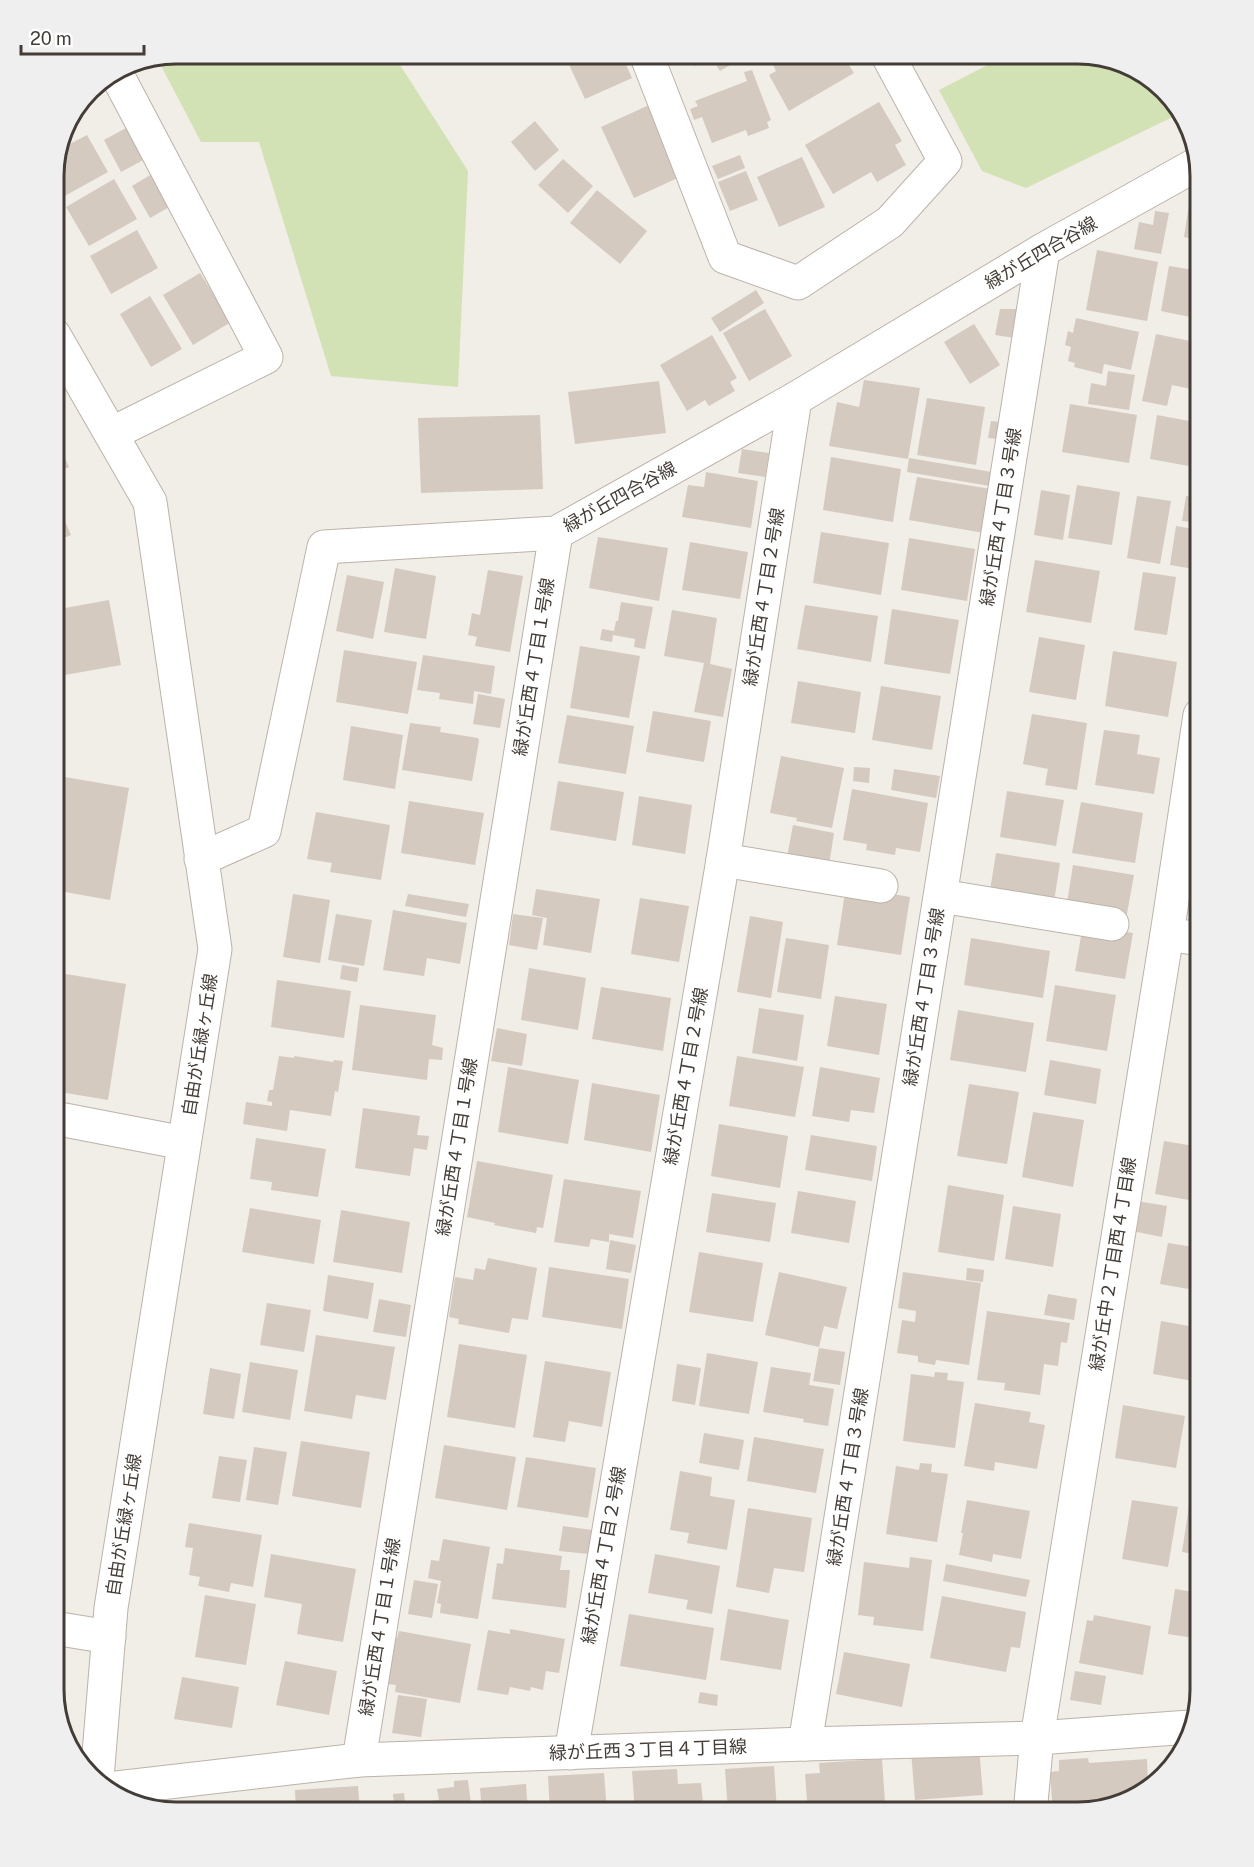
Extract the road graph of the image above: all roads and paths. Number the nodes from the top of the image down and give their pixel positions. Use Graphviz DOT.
graph roads {
  1 [pos="650,65"];
  2 [pos="893,65"];
  3 [pos="120,80"];
  4 [pos="1189,168"];
  5 [pos="1043,250"];
  6 [pos="65,354"];
  7 [pos="795,399"];
  8 [pos="111,434"];
  9 [pos="556,533"];
  10 [pos="1190,781"];
  11 [pos="201,859"];
  12 [pos="723,860"];
  13 [pos="881,886"];
  14 [pos="940,896"];
  15 [pos="1112,924"];
  16 [pos="1167,934"];
  17 [pos="1190,937"];
  18 [pos="64,1120"];
  19 [pos="184,1143"];
  20 [pos="64,1630"];
  21 [pos="109,1637"];
  22 [pos="1183,1728"];
  23 [pos="1037,1738"];
  24 [pos="805,1744"];
  25 [pos="571,1753"];
  26 [pos="358,1760"];
  27 [pos="99,1771"];
  28 [pos="122,1787"];
  29 [pos="1031,1802"];
  1 -- 2 [label="street"];
  3 -- 8 [label="street"];
  4 -- 5 [label="street, 緑が丘四合谷線"];
  5 -- 7 [label="street, 緑が丘四合谷線"];
  5 -- 14 [label="street, 緑が丘西４丁目３号線"];
  6 -- 8 [label="street, 自由が丘緑ヶ丘線"];
  7 -- 9 [label="street, 緑が丘四合谷線"];
  7 -- 12 [label="street, 緑が丘西４丁目２号線"];
  8 -- 11 [label="street, 自由が丘緑ヶ丘線"];
  9 -- 11 [label="street, 緑が丘四合谷線"];
  9 -- 26 [label="street, 緑が丘西４丁目１号線"];
  10 -- 16 [label="street, 緑が丘中２丁目西４丁目線"];
  11 -- 19 [label="street, 自由が丘緑ヶ丘線"];
  12 -- 13 [label="street"];
  12 -- 25 [label="street, 緑が丘西４丁目２号線"];
  14 -- 15 [label="street"];
  14 -- 24 [label="street, 緑が丘西４丁目３号線"];
  16 -- 17 [label="street"];
  16 -- 23 [label="street, 緑が丘中２丁目西４丁目線"];
  18 -- 19 [label="street"];
  19 -- 21 [label="street, 自由が丘緑ヶ丘線"];
  20 -- 21 [label="street"];
  21 -- 27 [label="street, 自由が丘緑ヶ丘線"];
  22 -- 23 [label="street, 緑が丘西３丁目４丁目線"];
  23 -- 24 [label="street, 緑が丘西３丁目４丁目線"];
  23 -- 29 [label="street, 緑が丘中２丁目西４丁目線"];
  24 -- 25 [label="street, 緑が丘西３丁目４丁目線"];
  25 -- 26 [label="street, 緑が丘西３丁目４丁目線"];
  26 -- 28 [label="street, 緑が丘西３丁目４丁目線"];
}
